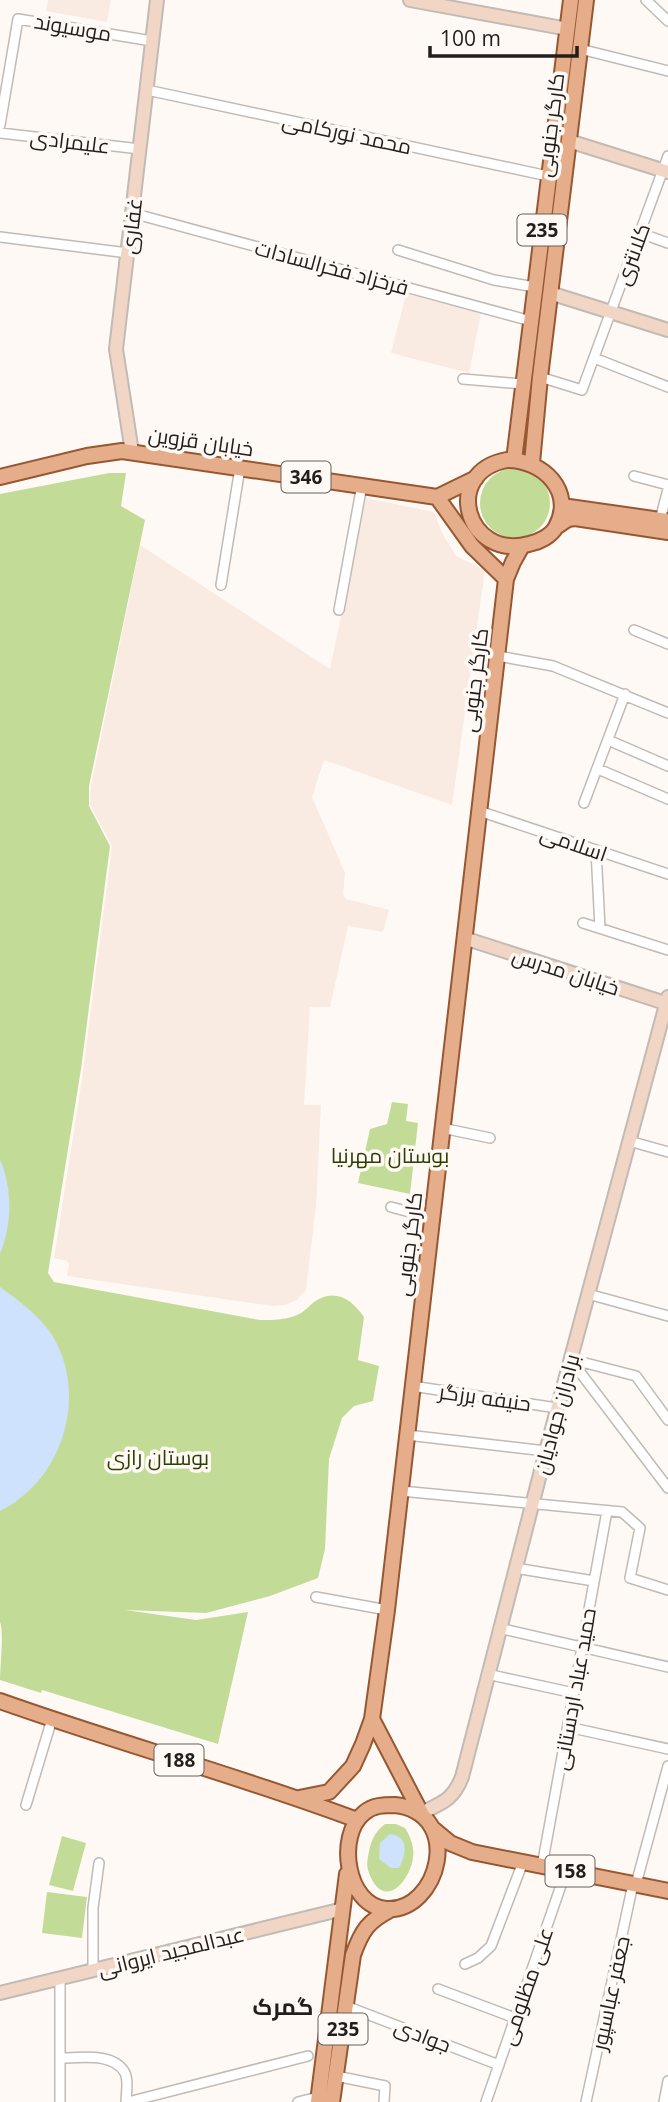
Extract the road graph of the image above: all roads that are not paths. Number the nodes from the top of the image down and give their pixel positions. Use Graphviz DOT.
graph roads {
  1 [pos="157,0"];
  2 [pos="410,0"];
  3 [pos="571,0"];
  4 [pos="586,0"];
  5 [pos="646,0"];
  6 [pos="668,21"];
  7 [pos="568,29"];
  8 [pos="152,41"];
  9 [pos="580,48"];
  10 [pos="668,71"];
  11 [pos="147,90"];
  12 [pos="0,125"];
  13 [pos="0,133"];
  14 [pos="569,141"];
  15 [pos="140,149"];
  16 [pos="668,156"];
  17 [pos="666,171"];
  18 [pos="548,176"];
  19 [pos="132,213"];
  20 [pos="640,233"];
  21 [pos="0,237"];
  22 [pos="668,243"];
  23 [pos="398,250"];
  24 [pos="128,253"];
  25 [pos="535,287"];
  26 [pos="550,293"];
  27 [pos="611,312"];
  28 [pos="531,321"];
  29 [pos="668,330"];
  30 [pos="594,358"];
  31 [pos="540,377"];
  32 [pos="463,379"];
  33 [pos="523,384"];
  34 [pos="668,387"];
  35 [pos="132,452"];
  36 [pos="514,460"];
  37 [pos="531,463"];
  38 [pos="240,468"];
  39 [pos="634,476"];
  40 [pos="0,477"];
  41 [pos="476,478"];
  42 [pos="362,485"];
  43 [pos="668,487"];
  44 [pos="437,496"];
  45 [pos="562,506"];
  46 [pos="665,524"];
  47 [pos="556,527"];
  48 [pos="522,546"];
  49 [pos="506,579"];
  50 [pos="221,586"];
  51 [pos="339,610"];
  52 [pos="635,631"];
  53 [pos="668,643"];
  54 [pos="498,656"];
  55 [pos="625,694"];
  56 [pos="668,713"];
  57 [pos="608,740"];
  58 [pos="668,766"];
  59 [pos="598,769"];
  60 [pos="668,799"];
  61 [pos="584,803"];
  62 [pos="479,811"];
  63 [pos="596,850"];
  64 [pos="668,874"];
  65 [pos="583,923"];
  66 [pos="600,928"];
  67 [pos="464,938"];
  68 [pos="668,950"];
  69 [pos="667,1002"];
  70 [pos="442,1128"];
  71 [pos="490,1139"];
  72 [pos="629,1141"];
  73 [pos="668,1152"];
  74 [pos="391,1207"];
  75 [pos="432,1218"];
  76 [pos="588,1294"];
  77 [pos="668,1316"];
  78 [pos="570,1359"];
  79 [pos="412,1386"];
  80 [pos="557,1408"];
  81 [pos="668,1420"];
  82 [pos="407,1435"];
  83 [pos="546,1451"];
  84 [pos="668,1488"];
  85 [pos="401,1491"];
  86 [pos="532,1503"];
  87 [pos="607,1511"];
  88 [pos="515,1567"];
  89 [pos="594,1581"];
  90 [pos="668,1590"];
  91 [pos="316,1597"];
  92 [pos="387,1610"];
  93 [pos="499,1628"];
  94 [pos="582,1648"];
  95 [pos="668,1667"];
  96 [pos="487,1674"];
  97 [pos="574,1693"];
  98 [pos="0,1701"];
  99 [pos="52,1719"];
  100 [pos="372,1719"];
  101 [pos="568,1727"];
  102 [pos="668,1749"];
  103 [pos="668,1766"];
  104 [pos="299,1798"];
  105 [pos="26,1805"];
  106 [pos="421,1813"];
  107 [pos="357,1820"];
  108 [pos="432,1828"];
  109 [pos="349,1862"];
  110 [pos="523,1862"];
  111 [pos="99,1863"];
  112 [pos="542,1866"];
  113 [pos="566,1871"];
  114 [pos="634,1884"];
  115 [pos="668,1891"];
  116 [pos="343,1909"];
  117 [pos="392,1909"];
  118 [pos="465,1964"];
  119 [pos="93,1970"];
  120 [pos="60,1978"];
  121 [pos="439,1989"];
  122 [pos="0,1993"];
  123 [pos="346,2006"];
  124 [pos="515,2018"];
  125 [pos="307,2056"];
  126 [pos="60,2058"];
  127 [pos="499,2064"];
  128 [pos="336,2076"];
  129 [pos="668,2081"];
  130 [pos="323,2100"];
  131 [pos="60,2102"];
  132 [pos="127,2102"];
  133 [pos="298,2102"];
  134 [pos="384,2102"];
  135 [pos="486,2102"];
  136 [pos="586,2102"];
  137 [pos="664,2102"];
  1 -- 8 [label="street, غفاری"];
  2 -- 7 [label="street"];
  3 -- 7 [label="main road, کارگر جنوبی / 235"];
  4 -- 9 [label="main road, کارگر جنوبی / 235"];
  5 -- 6 [label="street"];
  7 -- 18 [label="main road, کارگر جنوبی / 235"];
  8 -- 11 [label="street, غفاری"];
  8 -- 12 [label="street, موسیوند"];
  9 -- 10 [label="street"];
  9 -- 14 [label="main road, کارگر جنوبی / 235"];
  11 -- 15 [label="street, غفاری"];
  11 -- 18 [label="street, محمد نورکامی"];
  13 -- 15 [label="street, علیمرادی"];
  14 -- 17 [label="street"];
  14 -- 26 [label="main road, کارگر جنوبی / 235"];
  15 -- 19 [label="street, غفاری"];
  16 -- 17 [label="street, کلانتری"];
  17 -- 20 [label="street, کلانتری"];
  18 -- 25 [label="main road, کارگر جنوبی / 235"];
  19 -- 24 [label="street, غفاری"];
  19 -- 28 [label="street, فرخزاد فخرالسادات"];
  20 -- 22 [label="street"];
  20 -- 27 [label="street, کلانتری"];
  21 -- 24 [label="street"];
  23 -- 25 [label="street"];
  24 -- 35 [label="street, غفاری"];
  25 -- 28 [label="main road, کارگر جنوبی / 235"];
  26 -- 27 [label="street"];
  26 -- 31 [label="main road, کارگر جنوبی / 235"];
  27 -- 29 [label="street"];
  27 -- 30 [label="street, کلانتری"];
  28 -- 33 [label="main road, کارگر جنوبی / 235"];
  30 -- 31 [label="street, کلانتری"];
  30 -- 34 [label="street"];
  31 -- 37 [label="main road, کارگر جنوبی / 235"];
  32 -- 33 [label="street"];
  33 -- 36 [label="main road, کارگر جنوبی / 235"];
  35 -- 38 [label="main road, خیابان قزوین / 346"];
  35 -- 40 [label="main road, خیابان قزوین / 346"];
  36 -- 37 [label="main road"];
  36 -- 41 [label="main road"];
  37 -- 45 [label="main road"];
  38 -- 42 [label="main road, خیابان قزوین / 346"];
  38 -- 50 [label="street"];
  39 -- 43 [label="street"];
  41 -- 44 [label="main road"];
  41 -- 48 [label="main road"];
  42 -- 44 [label="main road, خیابان قزوین / 346"];
  42 -- 51 [label="street"];
  43 -- 46 [label="street"];
  44 -- 49 [label="main road"];
  45 -- 46 [label="main road"];
  45 -- 47 [label="main road"];
  46 -- 47 [label="main road"];
  47 -- 48 [label="main road"];
  48 -- 49 [label="main road, کارگر جنوبی"];
  49 -- 54 [label="main road, کارگر جنوبی"];
  52 -- 53 [label="street"];
  54 -- 55 [label="street"];
  54 -- 62 [label="main road, کارگر جنوبی"];
  55 -- 56 [label="street"];
  55 -- 57 [label="street"];
  57 -- 58 [label="street"];
  57 -- 59 [label="street"];
  59 -- 60 [label="street"];
  59 -- 61 [label="street"];
  62 -- 63 [label="street, اسلامی"];
  62 -- 67 [label="main road, کارگر جنوبی"];
  63 -- 64 [label="street, اسلامی"];
  63 -- 66 [label="street"];
  65 -- 66 [label="street"];
  66 -- 68 [label="street"];
  67 -- 69 [label="street, خیابان مدرس"];
  67 -- 70 [label="main road, کارگر جنوبی"];
  69 -- 72 [label="street, برادران جوادیان"];
  70 -- 71 [label="street"];
  70 -- 75 [label="main road, کارگر جنوبی"];
  72 -- 73 [label="street"];
  72 -- 76 [label="street, برادران جوادیان"];
  74 -- 75 [label="street"];
  75 -- 79 [label="main road, کارگر جنوبی"];
  76 -- 77 [label="street"];
  76 -- 78 [label="street, برادران جوادیان"];
  78 -- 80 [label="street, برادران جوادیان"];
  78 -- 81 [label="street"];
  78 -- 84 [label="street"];
  79 -- 80 [label="street, حنیفه برزگر"];
  79 -- 82 [label="main road, کارگر جنوبی"];
  80 -- 83 [label="street, برادران جوادیان"];
  82 -- 83 [label="street"];
  82 -- 85 [label="main road, کارگر جنوبی"];
  83 -- 86 [label="street, برادران جوادیان"];
  85 -- 86 [label="street"];
  85 -- 92 [label="main road, کارگر جنوبی"];
  86 -- 87 [label="street"];
  86 -- 88 [label="street, برادران جوادیان"];
  87 -- 89 [label="street, حمید عباد اردستانی"];
  87 -- 90 [label="street"];
  88 -- 89 [label="street"];
  88 -- 93 [label="street, برادران جوادیان"];
  89 -- 94 [label="street, حمید عباد اردستانی"];
  91 -- 92 [label="street"];
  92 -- 100 [label="main road, کارگر جنوبی"];
  93 -- 94 [label="street"];
  93 -- 96 [label="street, برادران جوادیان"];
  94 -- 95 [label="street"];
  94 -- 97 [label="street, حمید عباد اردستانی"];
  96 -- 97 [label="street"];
  96 -- 106 [label="street, برادران جوادیان"];
  97 -- 101 [label="street, حمید عباد اردستانی"];
  98 -- 99 [label="main road, 188"];
  99 -- 104 [label="main road, 188"];
  99 -- 105 [label="street"];
  100 -- 104 [label="main road, کارگر جنوبی"];
  100 -- 106 [label="main road"];
  101 -- 102 [label="street"];
  101 -- 112 [label="street, حمید عباد اردستانی"];
  103 -- 114 [label="street, جعفر عباسپور"];
  104 -- 107 [label="main road, 188"];
  106 -- 107 [label="main road"];
  106 -- 108 [label="main road"];
  107 -- 109 [label="main road"];
  108 -- 110 [label="main road, 158"];
  108 -- 117 [label="main road"];
  109 -- 116 [label="main road, 235"];
  109 -- 117 [label="main road"];
  110 -- 112 [label="main road, 158"];
  110 -- 118 [label="street"];
  111 -- 119 [label="street"];
  112 -- 113 [label="main road, 158"];
  113 -- 114 [label="main road, 158"];
  113 -- 124 [label="street, علی مظلومی"];
  114 -- 115 [label="main road, 158"];
  114 -- 136 [label="street, جعفر عباسپور"];
  116 -- 119 [label="street, عبدالمجید ایروانی"];
  116 -- 130 [label="main road, 235"];
  117 -- 123 [label="main road, 235"];
  119 -- 120 [label="street, عبدالمجید ایروانی"];
  120 -- 122 [label="street, عبدالمجید ایروانی"];
  120 -- 126 [label="street"];
  121 -- 124 [label="street"];
  123 -- 127 [label="street, جوادی"];
  123 -- 128 [label="main road, 235"];
  124 -- 127 [label="street, علی مظلومی"];
  125 -- 132 [label="street"];
  126 -- 131 [label="street"];
  126 -- 132 [label="street"];
  127 -- 135 [label="street, علی مظلومی"];
  128 -- 130 [label="main road, 235"];
  128 -- 134 [label="street"];
  129 -- 137 [label="street"];
  130 -- 133 [label="street"];
}
